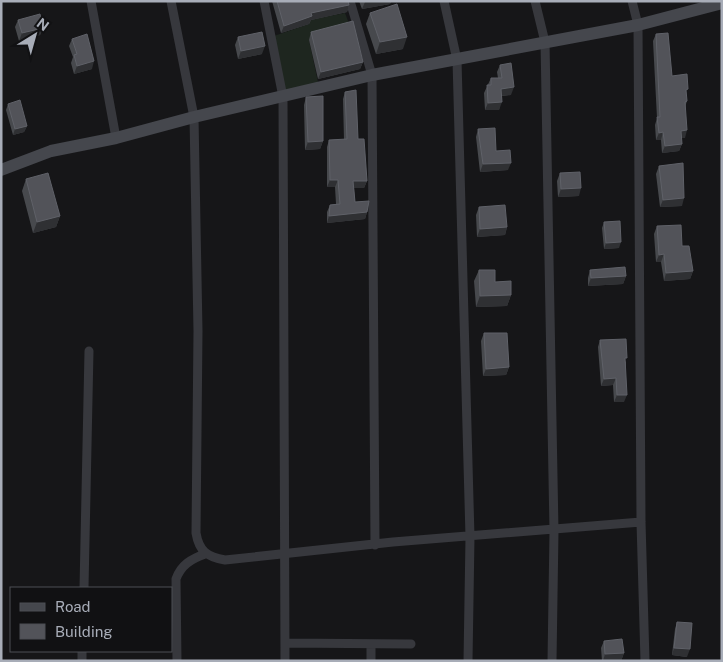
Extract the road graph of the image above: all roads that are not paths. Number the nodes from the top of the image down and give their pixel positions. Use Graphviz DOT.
graph roads {
  1 [pos="91,1"];
  2 [pos="172,1"];
  3 [pos="264,1"];
  4 [pos="350,1"];
  5 [pos="444,1"];
  6 [pos="535,1"];
  7 [pos="632,1"];
  8 [pos="717,3"];
  9 [pos="638,25"];
  10 [pos="545,42"];
  11 [pos="456,60"];
  12 [pos="372,75"];
  13 [pos="283,97"];
  14 [pos="194,116"];
  15 [pos="116,138"];
  16 [pos="1,170"];
  17 [pos="89,351"];
  18 [pos="641,522"];
  19 [pos="554,531"];
  20 [pos="470,537"];
  21 [pos="375,545"];
  22 [pos="205,554"];
  23 [pos="285,554"];
  24 [pos="84,587"];
  25 [pos="285,643"];
  26 [pos="371,644"];
  27 [pos="411,644"];
  28 [pos="177,661"];
  29 [pos="285,661"];
  30 [pos="371,661"];
  31 [pos="468,661"];
  32 [pos="552,661"];
  33 [pos="644,661"];
  1 -- 15 [label="street"];
  2 -- 14 [label="street"];
  3 -- 13 [label="street"];
  4 -- 12 [label="street"];
  5 -- 11 [label="street"];
  6 -- 10 [label="street"];
  7 -- 9 [label="street"];
  8 -- 9 [label="street"];
  9 -- 10 [label="street"];
  9 -- 18 [label="street"];
  10 -- 11 [label="street"];
  10 -- 19 [label="street"];
  11 -- 12 [label="street"];
  11 -- 20 [label="street"];
  12 -- 13 [label="street"];
  12 -- 21 [label="street"];
  13 -- 14 [label="street"];
  13 -- 23 [label="street"];
  14 -- 15 [label="street"];
  14 -- 22 [label="street"];
  15 -- 16 [label="street"];
  17 -- 24 [label="street"];
  18 -- 19 [label="street"];
  18 -- 33 [label="street"];
  19 -- 20 [label="street"];
  19 -- 32 [label="street"];
  20 -- 21 [label="street"];
  20 -- 31 [label="street"];
  21 -- 23 [label="street"];
  22 -- 23 [label="street"];
  22 -- 28 [label="street"];
  23 -- 25 [label="street"];
  25 -- 26 [label="street"];
  25 -- 29 [label="street"];
  26 -- 27 [label="street"];
  26 -- 30 [label="street"];
}
